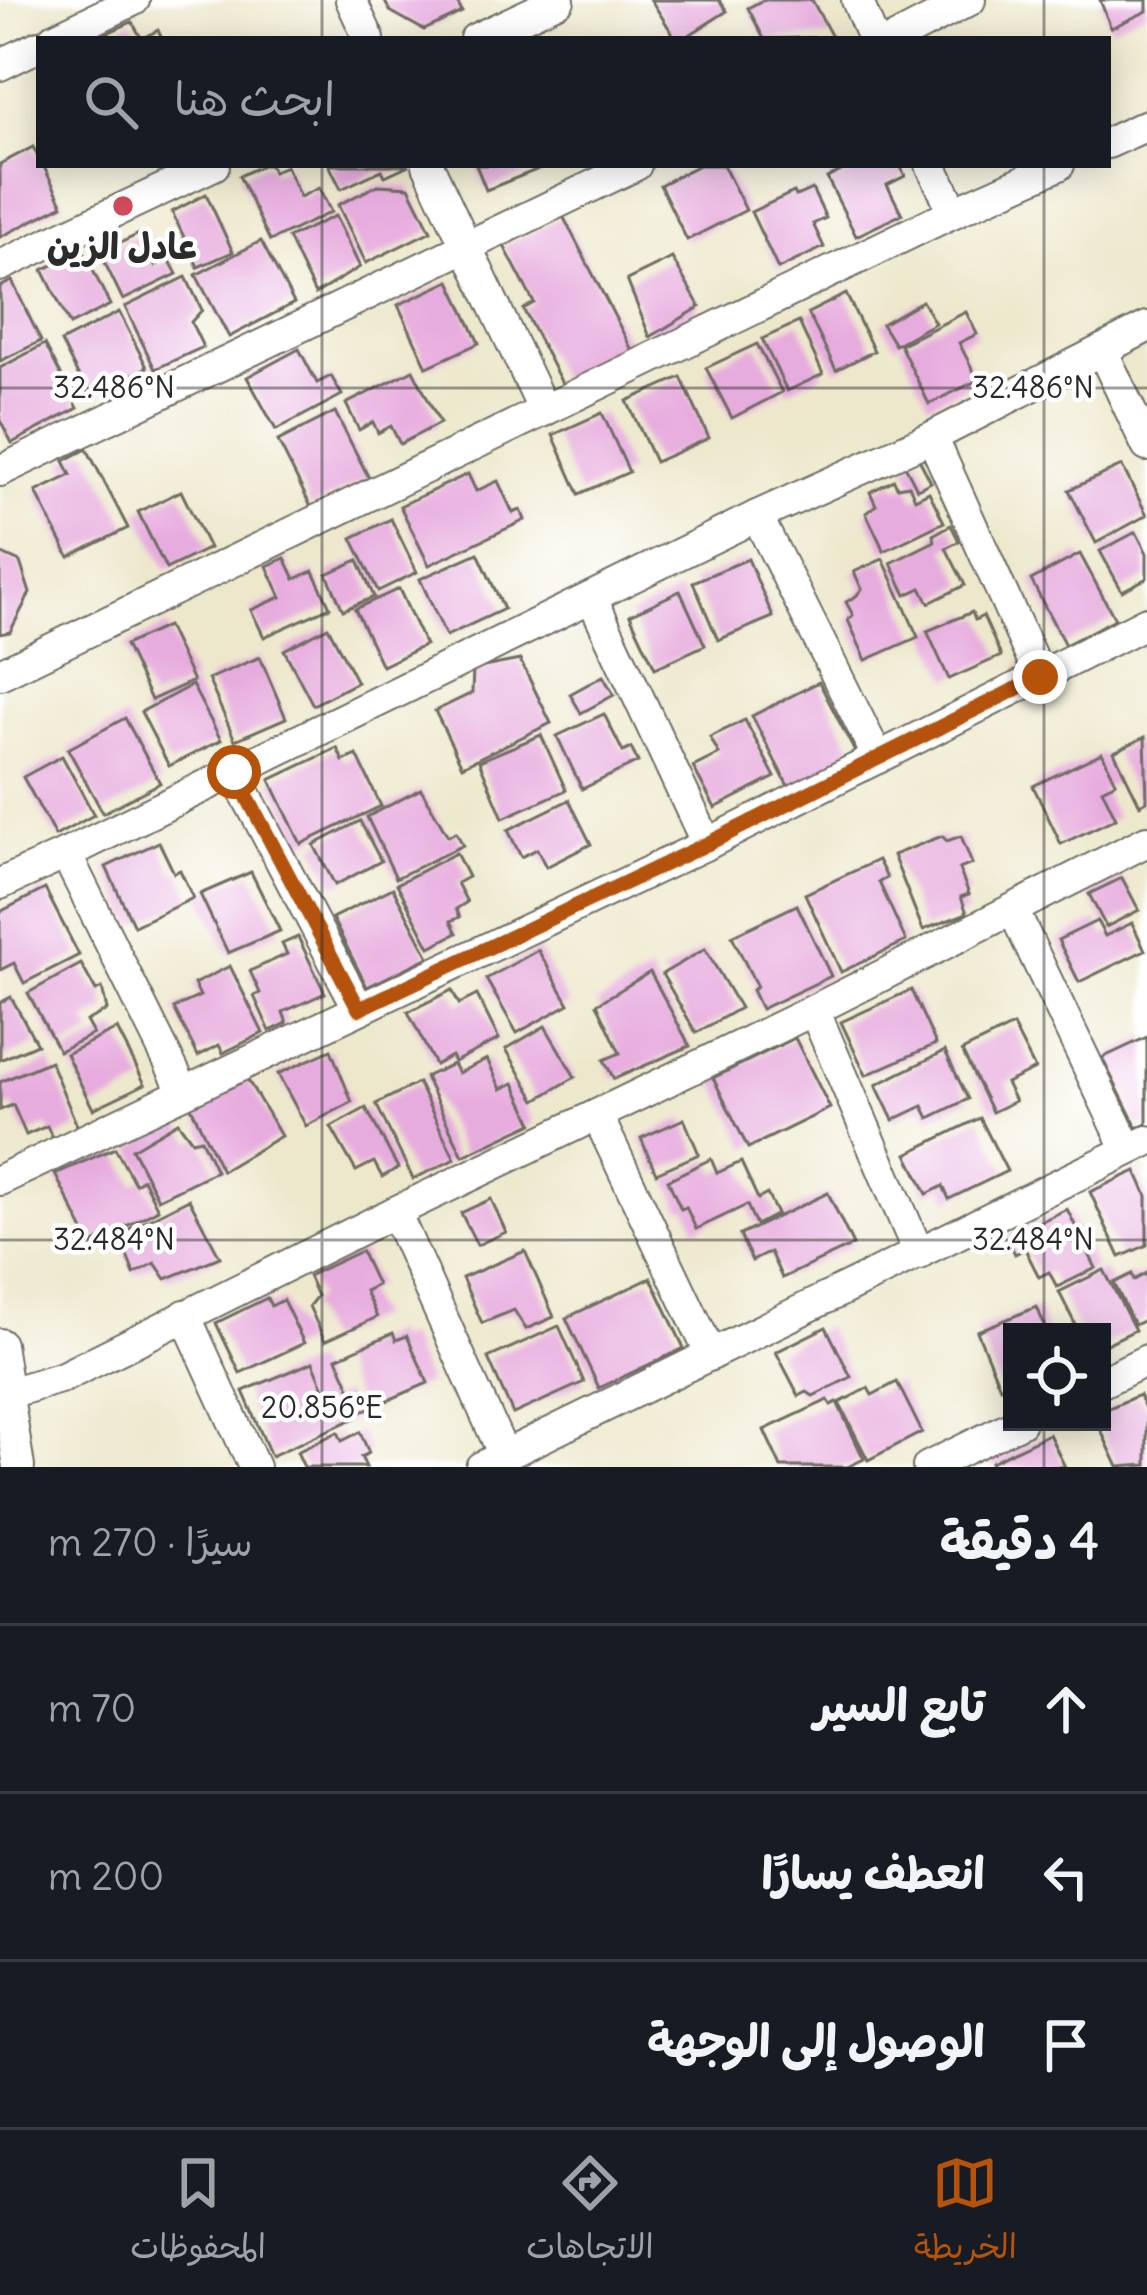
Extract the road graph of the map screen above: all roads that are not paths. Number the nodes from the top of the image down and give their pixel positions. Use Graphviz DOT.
graph roads {
  1 [pos="134,0"];
  2 [pos="351,0"];
  3 [pos="559,0"];
  4 [pos="857,0"];
  5 [pos="970,0"];
  6 [pos="59,36"];
  7 [pos="368,36"];
  8 [pos="481,36"];
  9 [pos="872,36"];
  10 [pos="901,36"];
  11 [pos="36,47"];
  12 [pos="0,64"];
  13 [pos="1147,125"];
  14 [pos="1111,142"];
  15 [pos="208,168"];
  16 [pos="429,168"];
  17 [pos="630,168"];
  18 [pos="933,168"];
  19 [pos="1052,168"];
  20 [pos="954,212"];
  21 [pos="467,247"];
  22 [pos="0,266"];
  23 [pos="1147,327"];
  24 [pos="1102,350"];
  25 [pos="544,411"];
  26 [pos="932,437"];
  27 [pos="1147,446"];
  28 [pos="0,471"];
  29 [pos="758,516"];
  30 [pos="592,598"];
  31 [pos="1147,622"];
  32 [pos="0,674"];
  33 [pos="1040,677"];
  34 [pos="878,758"];
  35 [pos="234,772"];
  36 [pos="1147,841"];
  37 [pos="707,844"];
  38 [pos="66,854"];
  39 [pos="0,884"];
  40 [pos="1013,910"];
  41 [pos="359,1009"];
  42 [pos="814,1010"];
  43 [pos="184,1092"];
  44 [pos="597,1115"];
  45 [pos="1137,1145"];
  46 [pos="0,1180"];
  47 [pos="395,1212"];
  48 [pos="919,1254"];
  49 [pos="185,1315"];
  50 [pos="0,1344"];
  51 [pos="711,1355"];
  52 [pos="1147,1360"];
  53 [pos="1111,1378"];
  54 [pos="9,1393"];
  55 [pos="1003,1430"];
  56 [pos="493,1461"];
  57 [pos="19,1467"];
  58 [pos="254,1467"];
  59 [pos="928,1467"];
  1 -- 6 [label="street"];
  2 -- 7 [label="street"];
  3 -- 8 [label="street"];
  4 -- 9 [label="street"];
  5 -- 10 [label="street"];
  11 -- 12 [label="street"];
  13 -- 14 [label="street"];
  15 -- 22 [label="street"];
  16 -- 21 [label="street"];
  17 -- 21 [label="street"];
  18 -- 20 [label="street"];
  19 -- 20 [label="street"];
  20 -- 25 [label="street"];
  21 -- 25 [label="street"];
  21 -- 28 [label="street"];
  23 -- 24 [label="street"];
  24 -- 26 [label="street"];
  24 -- 27 [label="street"];
  25 -- 32 [label="street"];
  26 -- 29 [label="street"];
  26 -- 33 [label="street"];
  29 -- 30 [label="street"];
  29 -- 34 [label="street"];
  30 -- 35 [label="street"];
  30 -- 37 [label="street"];
  31 -- 33 [label="street"];
  33 -- 34 [label="street"];
  34 -- 37 [label="street"];
  35 -- 38 [label="street"];
  35 -- 41 [label="street"];
  36 -- 40 [label="street"];
  37 -- 41 [label="street"];
  38 -- 39 [label="street"];
  38 -- 43 [label="street"];
  40 -- 42 [label="street"];
  40 -- 45 [label="street"];
  41 -- 43 [label="street"];
  42 -- 44 [label="street"];
  42 -- 48 [label="street"];
  43 -- 46 [label="street"];
  44 -- 47 [label="street"];
  44 -- 51 [label="street"];
  45 -- 48 [label="street"];
  47 -- 49 [label="street"];
  47 -- 56 [label="street"];
  48 -- 51 [label="street"];
  49 -- 54 [label="street"];
  49 -- 58 [label="street"];
  50 -- 54 [label="street"];
  51 -- 56 [label="street"];
  52 -- 53 [label="street"];
  54 -- 57 [label="street"];
  55 -- 59 [label="street"];
}
